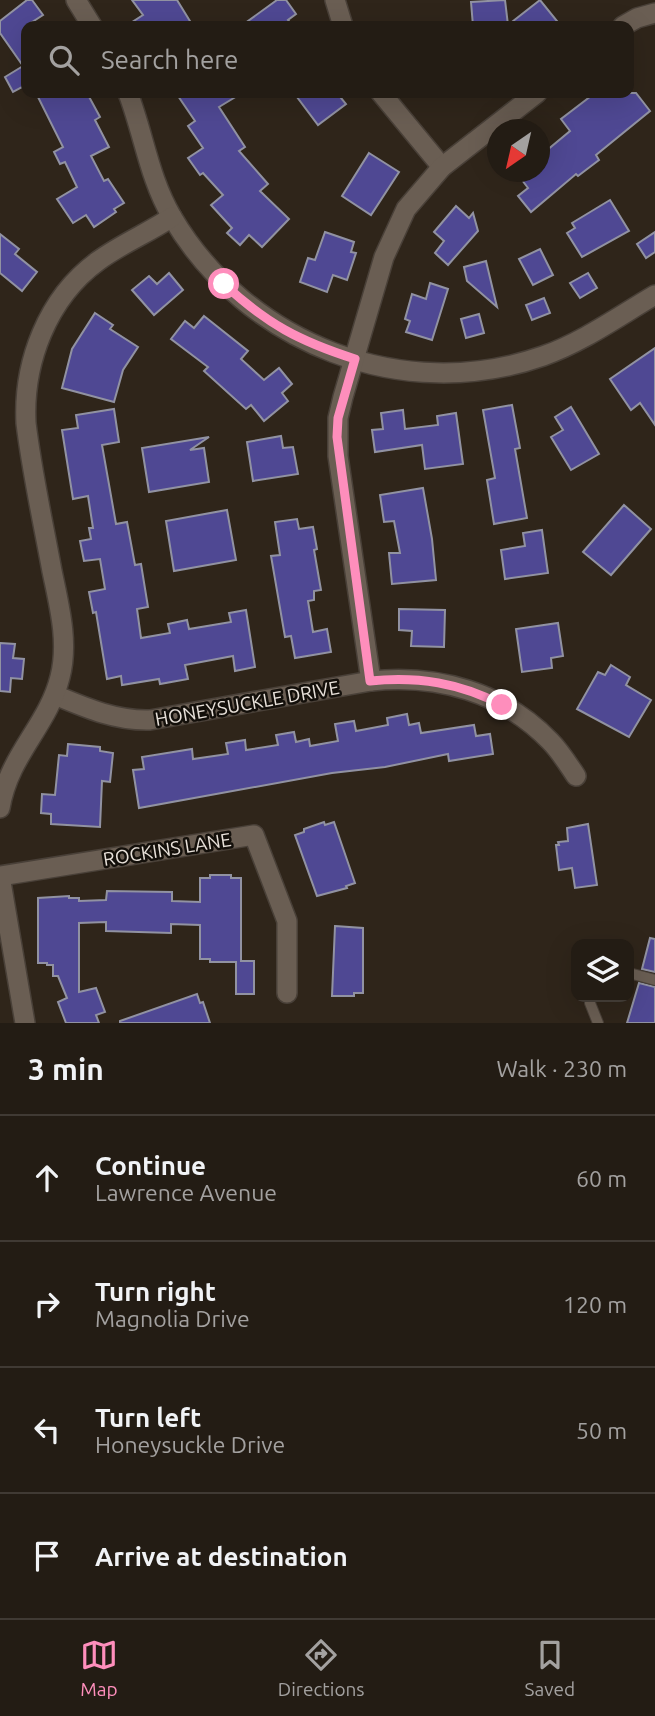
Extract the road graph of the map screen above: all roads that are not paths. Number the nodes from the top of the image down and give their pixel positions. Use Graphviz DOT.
graph roads {
  1 [pos="76,0"];
  2 [pos="335,0"];
  3 [pos="655,13"];
  4 [pos="89,21"];
  5 [pos="341,21"];
  6 [pos="632,21"];
  7 [pos="129,98"];
  8 [pos="385,98"];
  9 [pos="531,98"];
  10 [pos="442,167"];
  11 [pos="172,217"];
  12 [pos="655,295"];
  13 [pos="355,359"];
  14 [pos="370,681"];
  15 [pos="55,695"];
  16 [pos="576,776"];
  17 [pos="0,808"];
  18 [pos="0,876"];
  19 [pos="634,974"];
  20 [pos="655,980"];
  21 [pos="287,993"];
  22 [pos="590,1003"];
  23 [pos="25,1023"];
  24 [pos="598,1023"];
  1 -- 4 [label="street"];
  2 -- 5 [label="street"];
  3 -- 6 [label="street"];
  7 -- 11 [label="street"];
  8 -- 10 [label="street"];
  9 -- 10 [label="street"];
  10 -- 13 [label="street"];
  11 -- 13 [label="street"];
  11 -- 15 [label="street"];
  12 -- 13 [label="street"];
  13 -- 14 [label="street"];
  14 -- 15 [label="street, HONEYSUCKLE DRIVE"];
  14 -- 16 [label="street, HONEYSUCKLE DRIVE"];
  15 -- 17 [label="street"];
  18 -- 21 [label="street, ROCKINS LANE"];
  18 -- 23 [label="street"];
  19 -- 20 [label="lane"];
  22 -- 24 [label="lane"];
}
